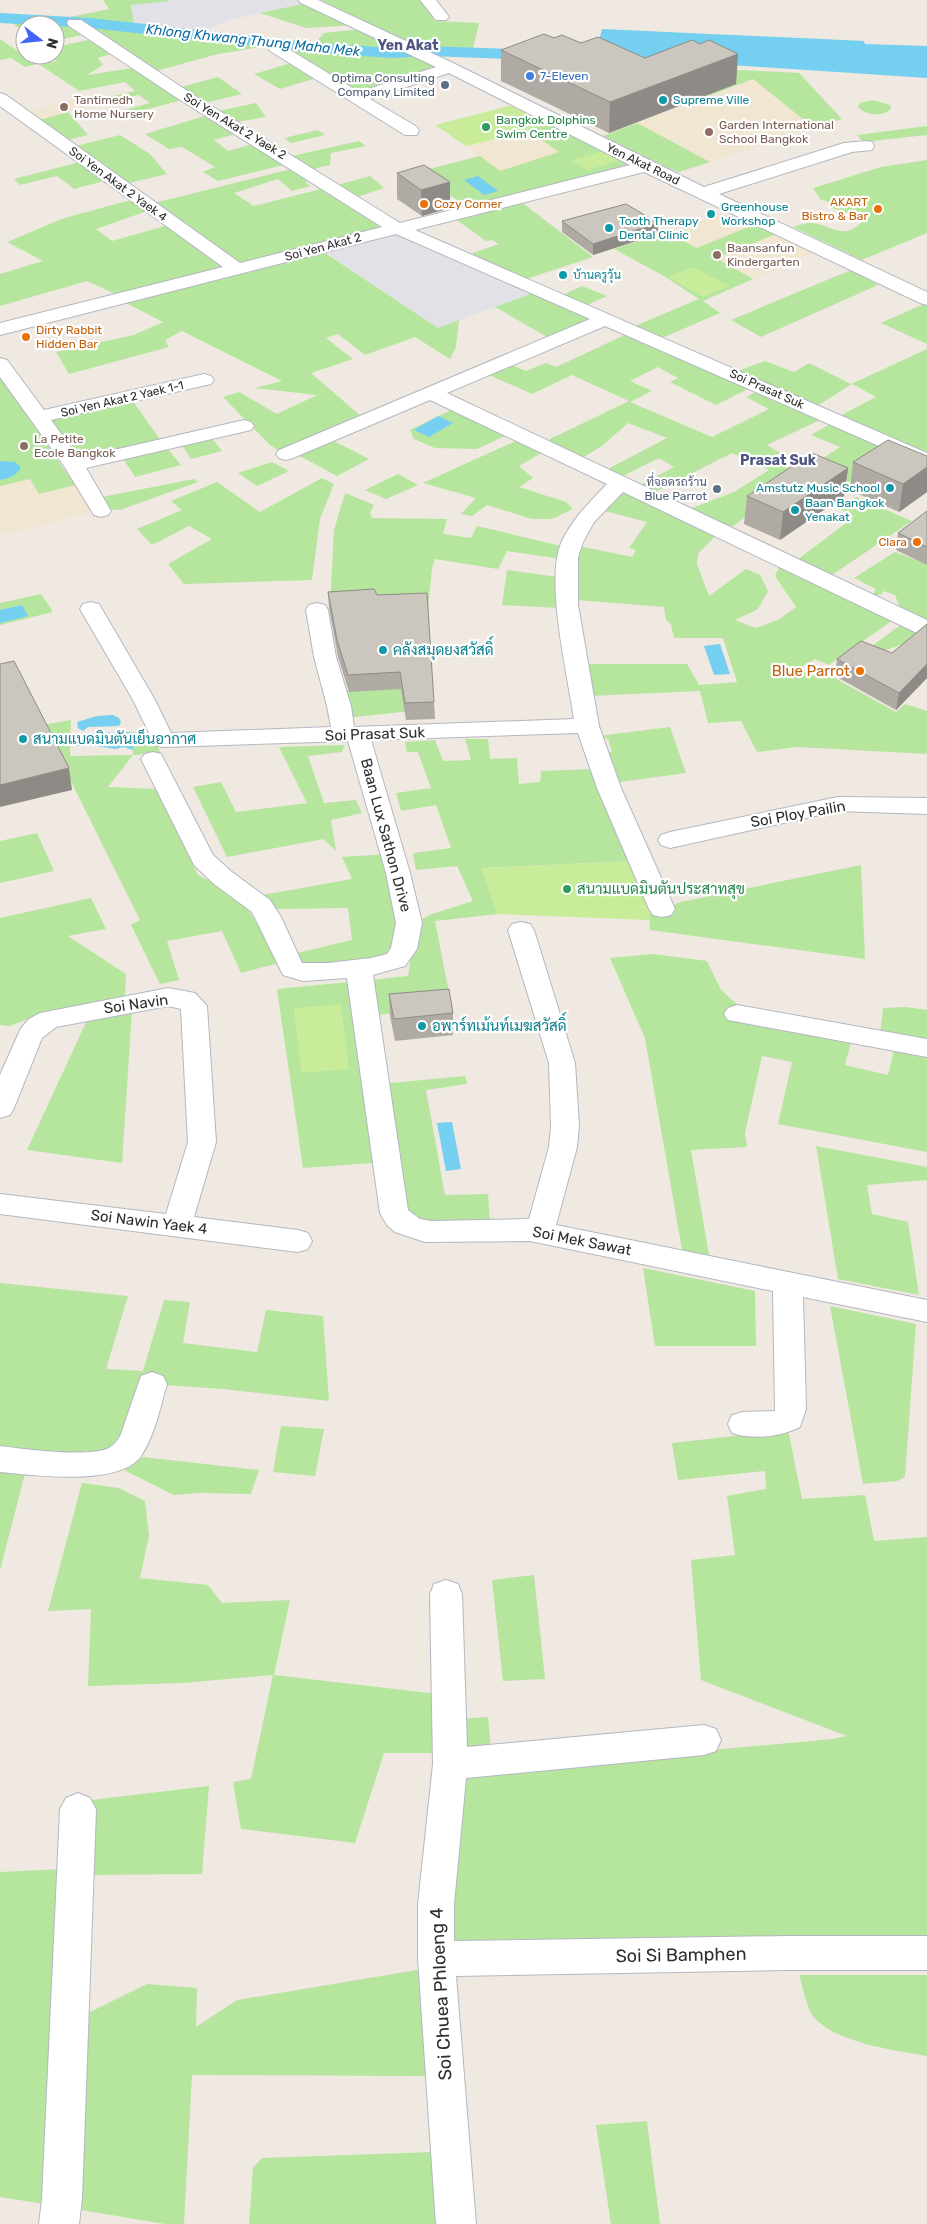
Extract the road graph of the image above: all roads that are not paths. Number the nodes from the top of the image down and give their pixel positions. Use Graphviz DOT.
graph roads {
  1 [pos="306,0"];
  2 [pos="428,0"];
  3 [pos="441,17"];
  4 [pos="75,23"];
  5 [pos="276,48"];
  6 [pos="450,68"];
  7 [pos="0,98"];
  8 [pos="357,98"];
  9 [pos="8,111"];
  10 [pos="411,131"];
  11 [pos="866,146"];
  12 [pos="646,166"];
  13 [pos="703,193"];
  14 [pos="396,228"];
  15 [pos="236,269"];
  16 [pos="927,299"];
  17 [pos="0,312"];
  18 [pos="607,319"];
  19 [pos="7,327"];
  20 [pos="0,364"];
  21 [pos="204,380"];
  22 [pos="430,394"];
  23 [pos="40,417"];
  24 [pos="244,426"];
  25 [pos="286,454"];
  26 [pos="927,460"];
  27 [pos="74,465"];
  28 [pos="621,482"];
  29 [pos="101,511"];
  30 [pos="91,609"];
  31 [pos="317,610"];
  32 [pos="927,629"];
  33 [pos="587,726"];
  34 [pos="351,735"];
  35 [pos="158,750"];
  36 [pos="927,806"];
  37 [pos="670,840"];
  38 [pos="662,909"];
  39 [pos="521,930"];
  40 [pos="359,969"];
  41 [pos="737,1014"];
  42 [pos="927,1048"];
  43 [pos="0,1108"];
  44 [pos="0,1204"];
  45 [pos="177,1225"];
  46 [pos="540,1232"];
  47 [pos="298,1241"];
  48 [pos="788,1283"];
  49 [pos="927,1312"];
  50 [pos="152,1384"];
  51 [pos="743,1424"];
  52 [pos="0,1459"];
  53 [pos="446,1594"];
  54 [pos="704,1740"];
  55 [pos="450,1764"];
  56 [pos="78,1809"];
  57 [pos="927,1953"];
  58 [pos="436,1959"];
  59 [pos="58,2224"];
  60 [pos="456,2224"];
  1 -- 6 [label="street, Yen Akat Road"];
  2 -- 3 [label="street"];
  4 -- 14 [label="street, Soi Yen Akat 2 Yaek 2"];
  5 -- 8 [label="street"];
  6 -- 8 [label="street"];
  6 -- 12 [label="street, Yen Akat Road"];
  7 -- 9 [label="street, Soi Yen Akat 2 Yaek 4"];
  8 -- 10 [label="street"];
  9 -- 15 [label="street, Soi Yen Akat 2 Yaek 4"];
  11 -- 13 [label="street"];
  12 -- 13 [label="street, Yen Akat Road"];
  12 -- 14 [label="street, Soi Yen Akat 2"];
  13 -- 16 [label="street, Yen Akat Road"];
  14 -- 15 [label="street, Soi Yen Akat 2"];
  14 -- 18 [label="street, Soi Prasat Suk"];
  15 -- 19 [label="street, Soi Yen Akat 2"];
  17 -- 19 [label="street"];
  18 -- 22 [label="street"];
  18 -- 26 [label="street, Soi Prasat Suk"];
  20 -- 23 [label="street"];
  21 -- 23 [label="street, Soi Yen Akat 2 Yaek 1-1"];
  22 -- 25 [label="street"];
  22 -- 28 [label="street"];
  23 -- 27 [label="street"];
  24 -- 27 [label="street"];
  27 -- 29 [label="street"];
  28 -- 32 [label="street"];
  28 -- 33 [label="street"];
  30 -- 35 [label="street"];
  31 -- 34 [label="street, Baan Lux Sathon Drive"];
  33 -- 34 [label="street, Soi Prasat Suk"];
  33 -- 38 [label="street"];
  34 -- 35 [label="street, Soi Prasat Suk"];
  34 -- 40 [label="street, Baan Lux Sathon Drive"];
  35 -- 40 [label="street, Baan Lux Sathon Drive"];
  36 -- 37 [label="street, Soi Ploy Pailin"];
  39 -- 46 [label="street"];
  40 -- 46 [label="street, Soi Mek Sawat"];
  41 -- 42 [label="street"];
  43 -- 45 [label="street, Soi Navin"];
  44 -- 45 [label="street, Soi Nawin Yaek 4"];
  45 -- 47 [label="street, Soi Nawin Yaek 4"];
  46 -- 48 [label="street, Soi Mek Sawat"];
  48 -- 49 [label="street, Soi Mek Sawat"];
  48 -- 51 [label="street"];
  50 -- 52 [label="street"];
  53 -- 55 [label="street, Soi Chuea Phloeng 4"];
  54 -- 55 [label="street"];
  55 -- 58 [label="street, Soi Chuea Phloeng 4"];
  56 -- 59 [label="street"];
  57 -- 58 [label="street, Soi Si Bamphen"];
  58 -- 60 [label="street, Soi Chuea Phloeng 4"];
}
